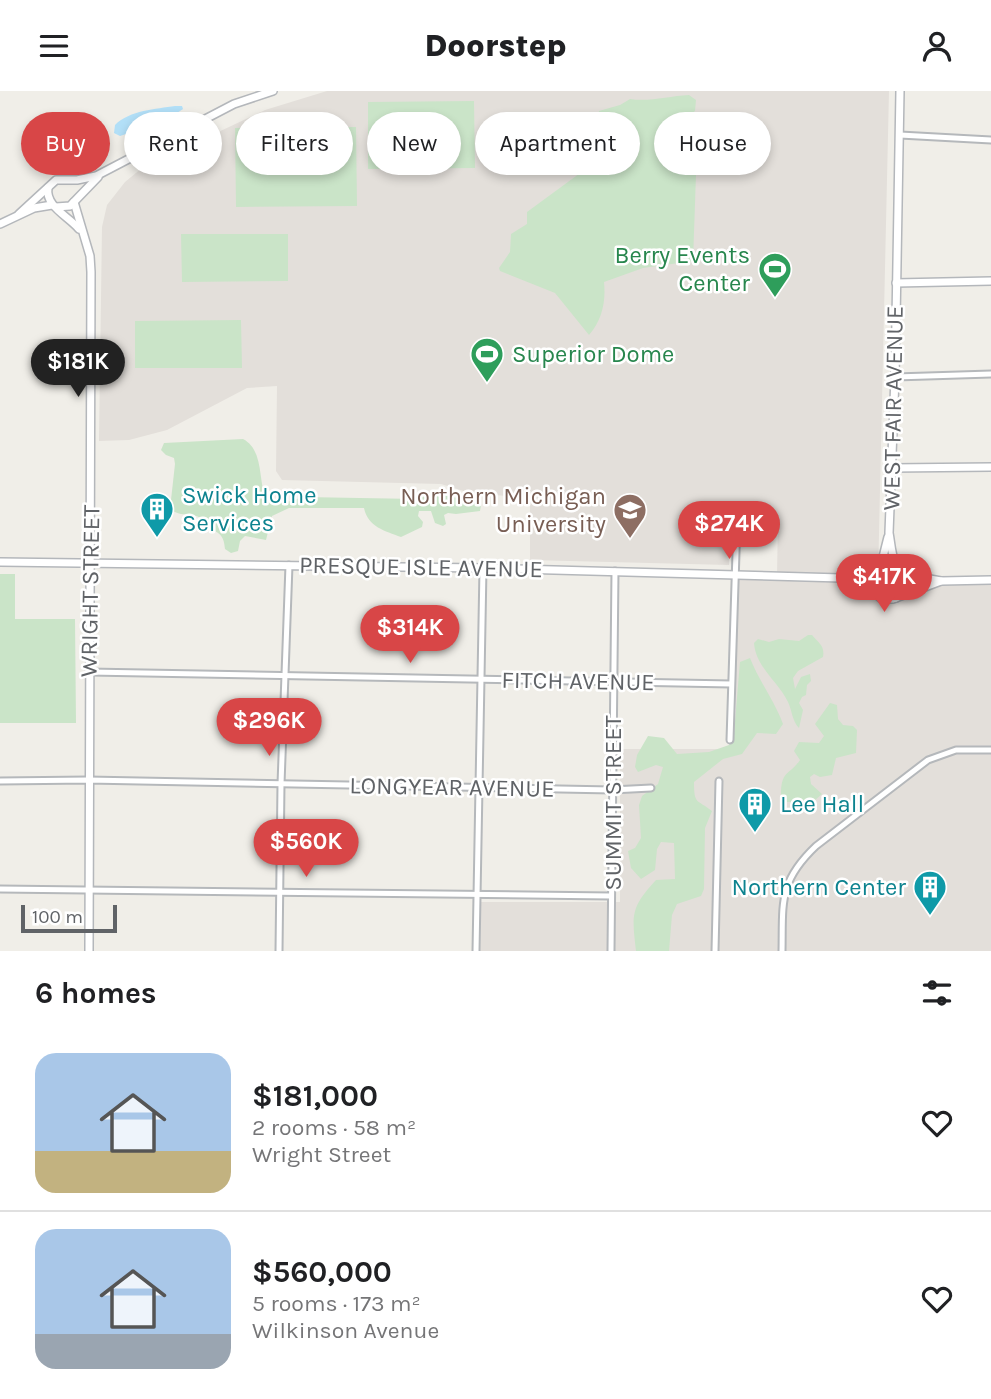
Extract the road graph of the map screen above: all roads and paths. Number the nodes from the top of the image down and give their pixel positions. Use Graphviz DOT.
graph roads {
  1 [pos="273,91"];
  2 [pos="900,91"];
  3 [pos="900,135"];
  4 [pos="991,140"];
  5 [pos="110,169"];
  6 [pos="98,175"];
  7 [pos="100,175"];
  8 [pos="65,179"];
  9 [pos="49,186"];
  10 [pos="74,200"];
  11 [pos="54,205"];
  12 [pos="19,214"];
  13 [pos="0,224"];
  14 [pos="82,232"];
  15 [pos="991,281"];
  16 [pos="896,283"];
  17 [pos="991,374"];
  18 [pos="895,377"];
  19 [pos="991,467"];
  20 [pos="891,468"];
  21 [pos="737,521"];
  22 [pos="889,533"];
  23 [pos="0,562"];
  24 [pos="91,562"];
  25 [pos="289,565"];
  26 [pos="483,568"];
  27 [pos="878,570"];
  28 [pos="615,572"];
  29 [pos="900,572"];
  30 [pos="735,575"];
  31 [pos="841,578"];
  32 [pos="991,580"];
  33 [pos="941,581"];
  34 [pos="876,595"];
  35 [pos="896,598"];
  36 [pos="89,672"];
  37 [pos="286,676"];
  38 [pos="481,680"];
  39 [pos="614,682"];
  40 [pos="732,684"];
  41 [pos="730,740"];
  42 [pos="991,750"];
  43 [pos="88,780"];
  44 [pos="0,781"];
  45 [pos="719,781"];
  46 [pos="281,784"];
  47 [pos="479,787"];
  48 [pos="651,788"];
  49 [pos="612,790"];
  50 [pos="0,889"];
  51 [pos="89,889"];
  52 [pos="280,892"];
  53 [pos="477,895"];
  54 [pos="611,896"];
  55 [pos="89,951"];
  56 [pos="279,951"];
  57 [pos="476,951"];
  58 [pos="611,951"];
  59 [pos="715,951"];
  60 [pos="782,951"];
  1 -- 5 [label="street"];
  2 -- 3 [label="street, WEST FAIR AVENUE"];
  3 -- 4 [label="street"];
  3 -- 16 [label="street, WEST FAIR AVENUE"];
  6 -- 8 [label="street"];
  7 -- 10 [label="street"];
  8 -- 9 [label="street"];
  8 -- 10 [label="street, WRIGHT STREET"];
  9 -- 11 [label="street"];
  9 -- 12 [label="street"];
  10 -- 11 [label="street"];
  10 -- 14 [label="street, WRIGHT STREET"];
  11 -- 12 [label="street"];
  11 -- 14 [label="street"];
  12 -- 13 [label="street"];
  14 -- 24 [label="street, WRIGHT STREET"];
  15 -- 16 [label="street"];
  16 -- 18 [label="street, WEST FAIR AVENUE"];
  17 -- 18 [label="street"];
  18 -- 20 [label="street, WEST FAIR AVENUE"];
  19 -- 20 [label="street"];
  20 -- 22 [label="street, WEST FAIR AVENUE"];
  21 -- 30 [label="street"];
  22 -- 27 [label="street, WEST FAIR AVENUE"];
  22 -- 29 [label="street, WEST FAIR AVENUE"];
  23 -- 24 [label="street, PRESQUE ISLE AVENUE"];
  24 -- 25 [label="street, PRESQUE ISLE AVENUE"];
  24 -- 36 [label="street, WRIGHT STREET"];
  25 -- 26 [label="street, PRESQUE ISLE AVENUE"];
  25 -- 37 [label="street"];
  26 -- 28 [label="street, PRESQUE ISLE AVENUE"];
  26 -- 38 [label="street"];
  27 -- 29 [label="street, PRESQUE ISLE AVENUE"];
  27 -- 31 [label="street, PRESQUE ISLE AVENUE"];
  27 -- 34 [label="street, WEST FAIR AVENUE"];
  28 -- 30 [label="street, PRESQUE ISLE AVENUE"];
  28 -- 39 [label="street, SUMMIT STREET"];
  29 -- 33 [label="street, PRESQUE ISLE AVENUE"];
  29 -- 35 [label="street, WEST FAIR AVENUE"];
  30 -- 31 [label="street, PRESQUE ISLE AVENUE"];
  30 -- 40 [label="street"];
  31 -- 34 [label="street, PRESQUE ISLE AVENUE"];
  32 -- 33 [label="street, PRESQUE ISLE AVENUE"];
  33 -- 35 [label="street, PRESQUE ISLE AVENUE"];
  34 -- 35 [label="street, PRESQUE ISLE AVENUE"];
  36 -- 37 [label="street, FITCH AVENUE"];
  36 -- 43 [label="street, WRIGHT STREET"];
  37 -- 38 [label="street, FITCH AVENUE"];
  37 -- 46 [label="street"];
  38 -- 39 [label="street, FITCH AVENUE"];
  38 -- 47 [label="street"];
  39 -- 40 [label="street, FITCH AVENUE"];
  39 -- 49 [label="street, SUMMIT STREET"];
  40 -- 41 [label="street"];
  42 -- 60 [label="street"];
  43 -- 44 [label="street, LONGYEAR AVENUE"];
  43 -- 46 [label="street, LONGYEAR AVENUE"];
  43 -- 51 [label="street, WRIGHT STREET"];
  45 -- 59 [label="street"];
  46 -- 47 [label="street, LONGYEAR AVENUE"];
  46 -- 52 [label="street"];
  47 -- 49 [label="street, LONGYEAR AVENUE"];
  47 -- 53 [label="street"];
  48 -- 49 [label="street, LONGYEAR AVENUE"];
  49 -- 54 [label="street, SUMMIT STREET"];
  50 -- 51 [label="street"];
  51 -- 52 [label="street"];
  51 -- 55 [label="street, WRIGHT STREET"];
  52 -- 53 [label="street"];
  52 -- 56 [label="street"];
  53 -- 54 [label="street"];
  53 -- 57 [label="street"];
  54 -- 58 [label="street, SUMMIT STREET"];
}
